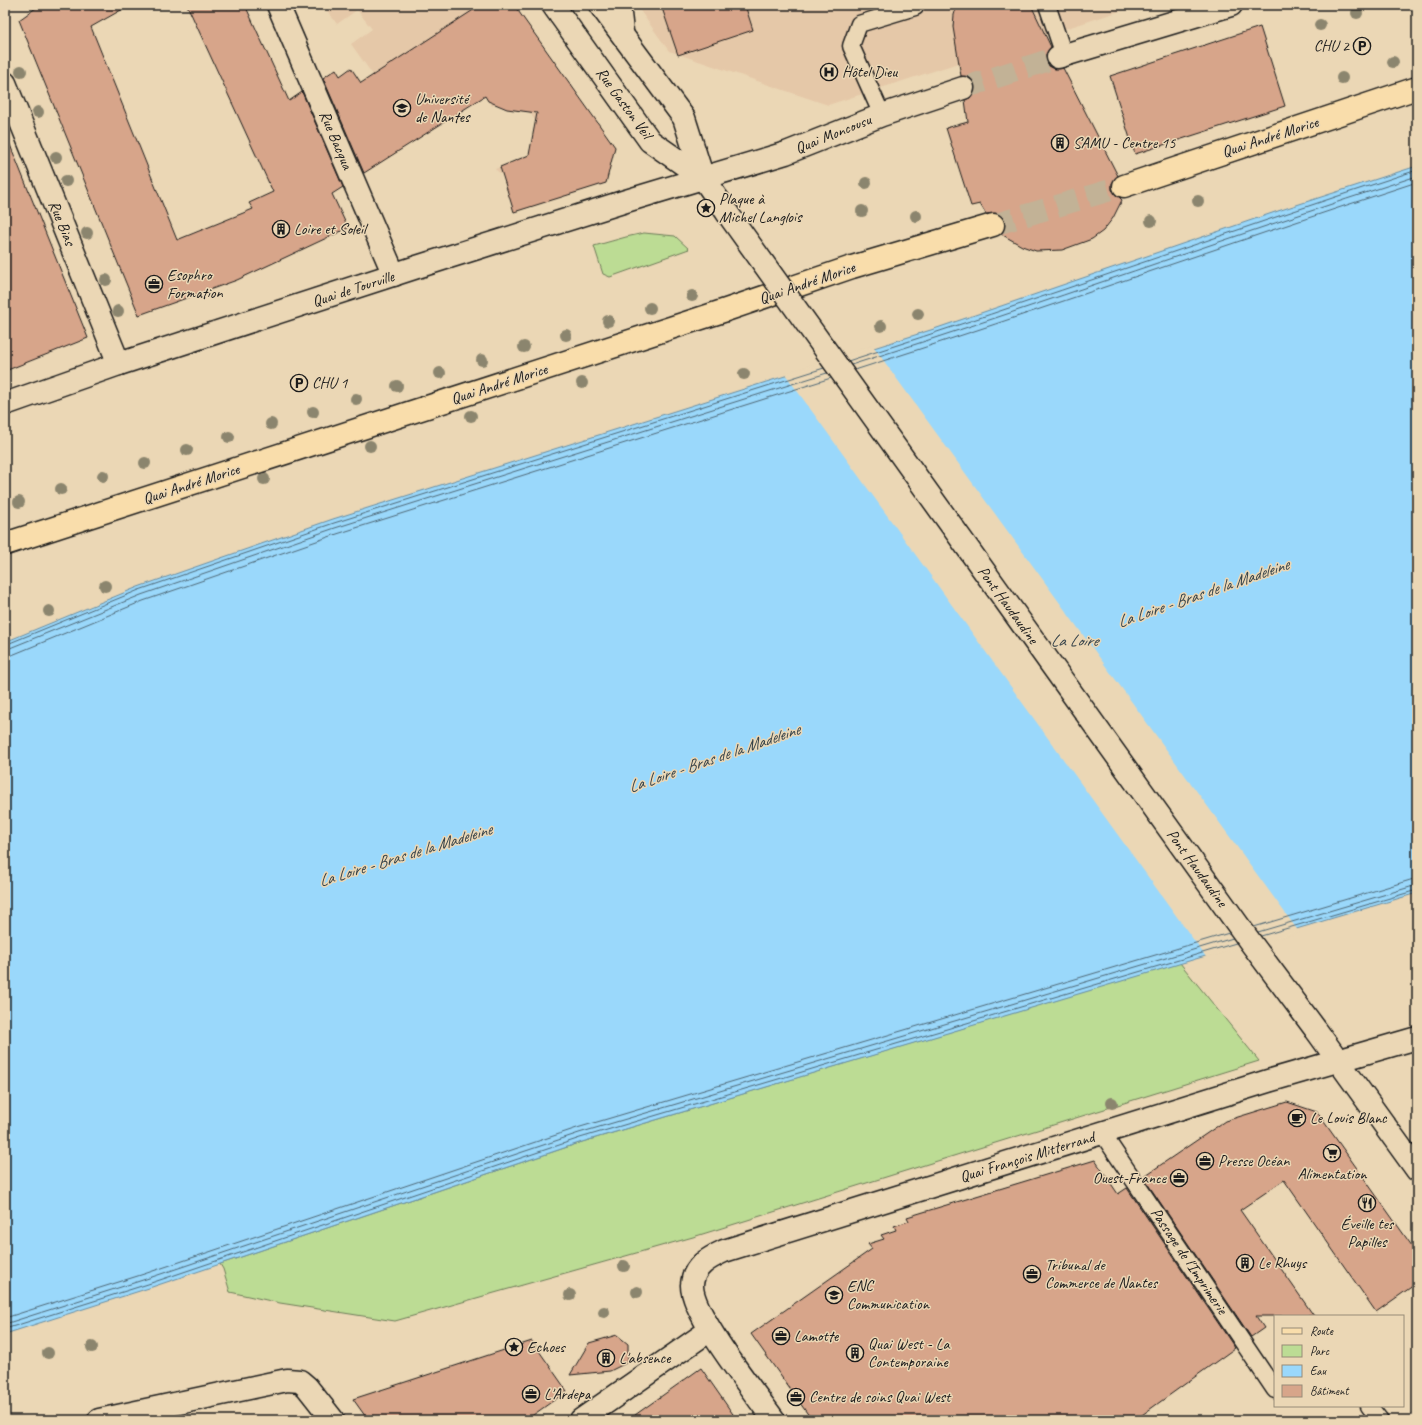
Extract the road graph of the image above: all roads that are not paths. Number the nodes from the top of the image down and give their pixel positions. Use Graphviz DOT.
graph roads {
  1 [pos="278,5"];
  2 [pos="553,5"];
  3 [pos="600,5"];
  4 [pos="622,5"];
  5 [pos="915,5"];
  6 [pos="1047,5"];
  7 [pos="1231,5"];
  8 [pos="626,40"];
  9 [pos="1061,56"];
  10 [pos="5,83"];
  11 [pos="963,88"];
  12 [pos="1417,88"];
  13 [pos="882,115"];
  14 [pos="702,178"];
  15 [pos="1124,186"];
  16 [pos="993,225"];
  17 [pos="394,276"];
  18 [pos="119,364"];
  19 [pos="5,404"];
  20 [pos="5,544"];
  21 [pos="1417,1038"];
  22 [pos="1339,1062"];
  23 [pos="1102,1133"];
  24 [pos="1417,1170"];
  25 [pos="710,1330"];
  26 [pos="1274,1389"];
  27 [pos="1370,1407"];
  28 [pos="99,1420"];
  29 [pos="333,1420"];
  30 [pos="581,1420"];
  31 [pos="774,1420"];
  32 [pos="1380,1420"];
  1 -- 17 [label="street, Rue Bacqua"];
  2 -- 14 [label="street, Rue Gaston Veil"];
  3 -- 8 [label="street"];
  4 -- 8 [label="lane"];
  5 -- 13 [label="lane"];
  6 -- 9 [label="lane"];
  7 -- 9 [label="street"];
  8 -- 14 [label="street"];
  10 -- 18 [label="street, Rue Bias"];
  11 -- 13 [label="street, Quai Moncousu"];
  12 -- 15 [label="main road, Quai André Morice"];
  13 -- 14 [label="street, Quai Moncousu"];
  14 -- 17 [label="street, Quai de Tourville"];
  14 -- 22 [label="street, Pont Haudaudine, bridge"];
  16 -- 20 [label="main road, Quai André Morice"];
  17 -- 18 [label="street, Quai de Tourville"];
  18 -- 19 [label="street, Quai de Tourville"];
  21 -- 22 [label="street, Quai François Mitterrand"];
  22 -- 23 [label="street, Quai François Mitterrand"];
  22 -- 24 [label="street, Pont Haudaudine"];
  23 -- 25 [label="street, Quai François Mitterrand"];
  23 -- 26 [label="lane, Passage de l'Imprimerie"];
  25 -- 30 [label="street"];
  25 -- 31 [label="street, Quai François Mitterrand"];
  27 -- 32 [label="lane"];
  28 -- 29 [label="street"];
}
